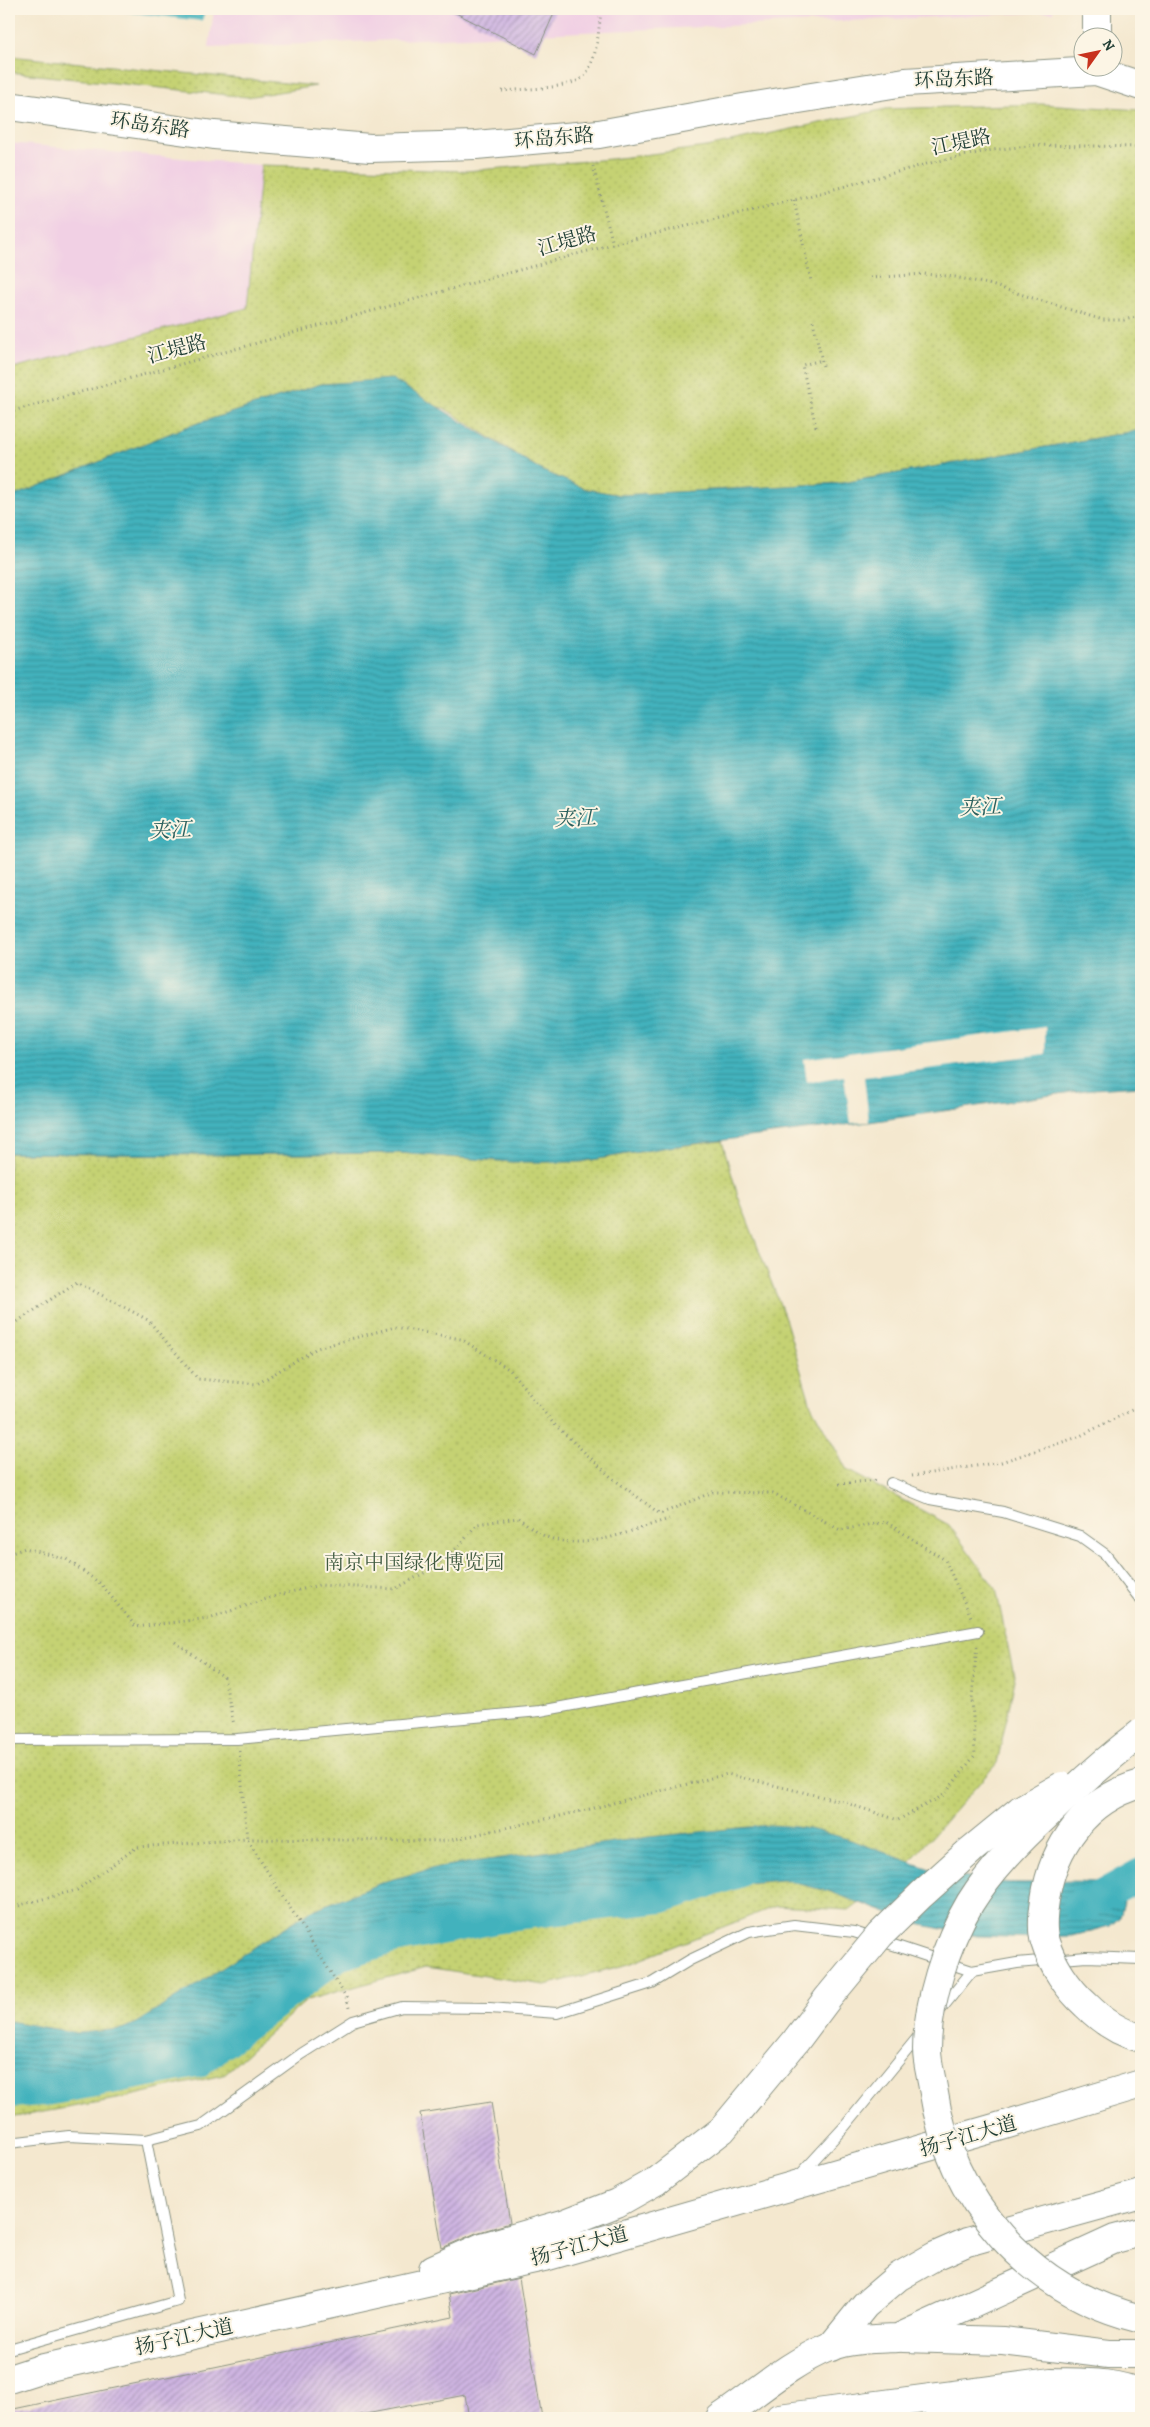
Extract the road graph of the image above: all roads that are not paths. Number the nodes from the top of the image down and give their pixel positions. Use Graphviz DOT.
graph roads {
  1 [pos="1097,9"];
  2 [pos="1097,28"];
  3 [pos="1141,64"];
  4 [pos="1122,66"];
  5 [pos="1072,71"];
  6 [pos="1120,78"];
  7 [pos="1141,86"];
  8 [pos="9,106"];
  9 [pos="887,1482"];
  10 [pos="1141,1600"];
  11 [pos="978,1631"];
  12 [pos="1141,1733"];
  13 [pos="9,1740"];
  14 [pos="1102,1762"];
  15 [pos="1141,1784"];
  16 [pos="1141,1959"];
  17 [pos="972,1971"];
  18 [pos="1141,2038"];
  19 [pos="1141,2084"];
  20 [pos="146,2140"];
  21 [pos="9,2143"];
  22 [pos="786,2188"];
  23 [pos="1141,2194"];
  24 [pos="1141,2232"];
  25 [pos="374,2295"];
  26 [pos="1141,2319"];
  27 [pos="898,2338"];
  28 [pos="831,2347"];
  29 [pos="9,2349"];
  30 [pos="1141,2354"];
  31 [pos="9,2379"];
  32 [pos="1141,2394"];
  33 [pos="720,2418"];
  34 [pos="779,2418"];
  35 [pos="938,2418"];
  36 [pos="1140,2418"];
  1 -- 2 [label="main road"];
  3 -- 4 [label="main road, 环岛东路"];
  5 -- 8 [label="main road, 环岛东路"];
  6 -- 7 [label="main road, 环岛东路"];
  9 -- 10 [label="lane"];
  11 -- 13 [label="lane"];
  12 -- 14 [label="main road, bridge"];
  14 -- 25 [label="main road, bridge"];
  14 -- 26 [label="main road, bridge"];
  15 -- 18 [label="main road, bridge"];
  16 -- 17 [label="lane"];
  17 -- 20 [label="lane"];
  17 -- 22 [label="lane"];
  19 -- 22 [label="main road, 扬子江大道"];
  20 -- 21 [label="lane"];
  20 -- 29 [label="lane"];
  22 -- 25 [label="main road, 扬子江大道"];
  23 -- 28 [label="main road"];
  24 -- 27 [label="main road"];
  25 -- 31 [label="main road, 扬子江大道"];
  27 -- 28 [label="main road"];
  27 -- 30 [label="main road"];
  28 -- 33 [label="main road"];
  32 -- 34 [label="main road"];
  35 -- 36 [label="main road"];
}
